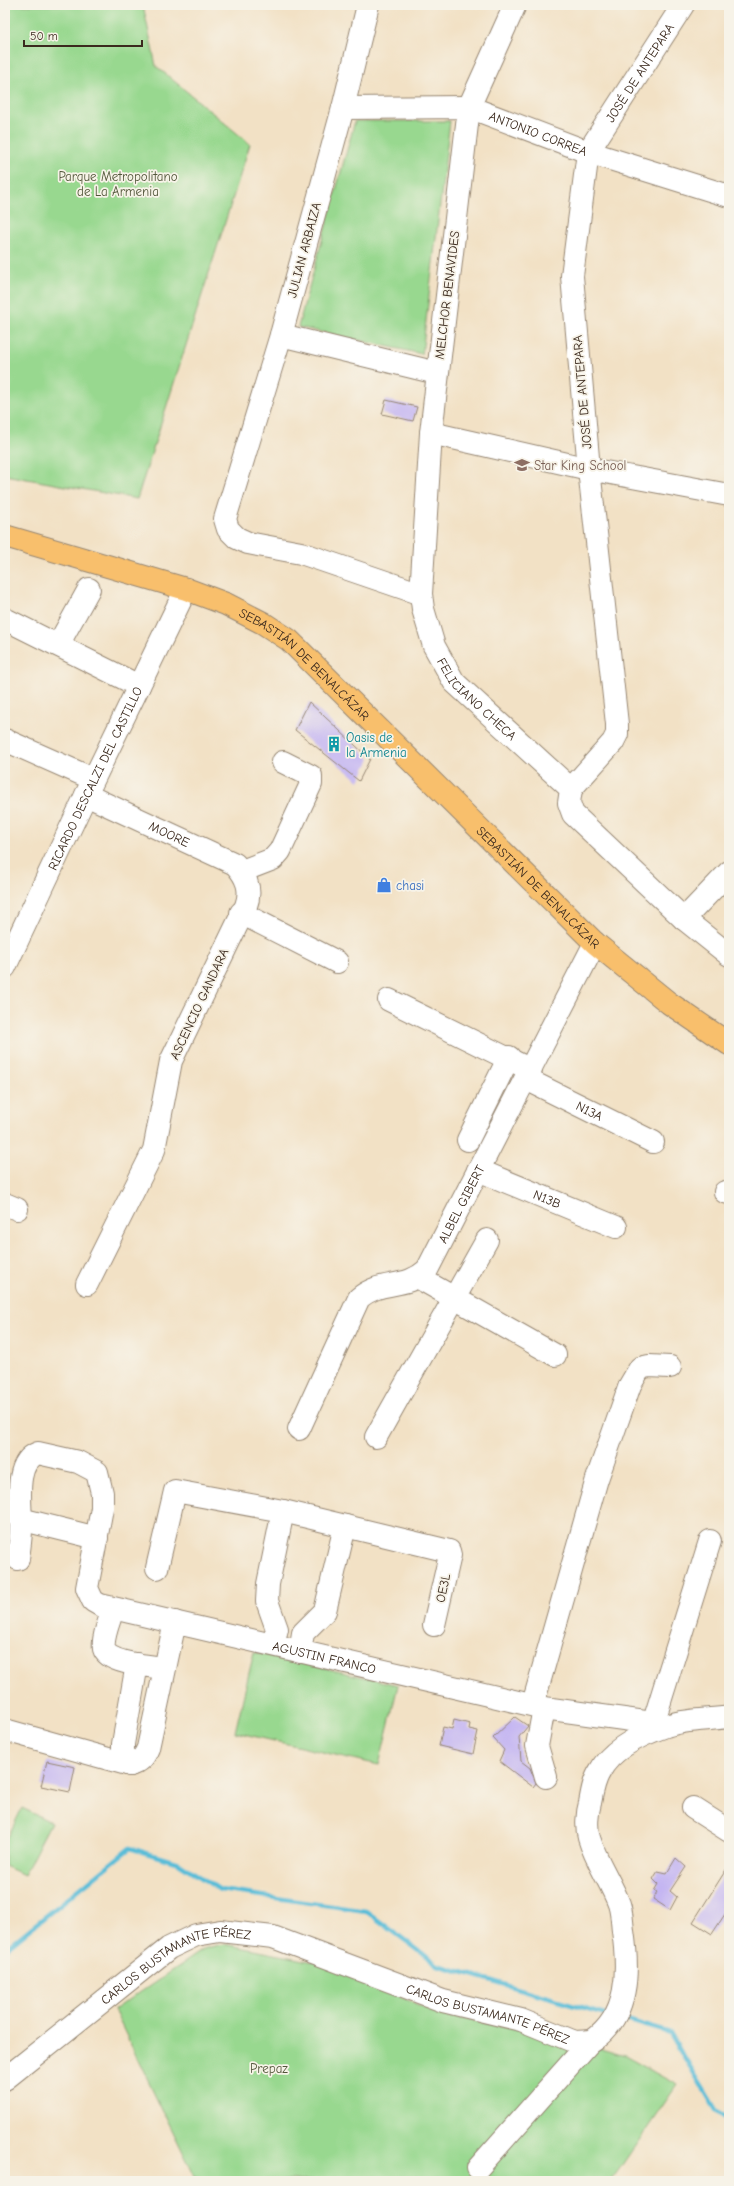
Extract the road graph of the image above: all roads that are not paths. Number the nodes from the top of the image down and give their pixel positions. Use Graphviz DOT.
graph roads {
  1 [pos="368,5"];
  2 [pos="515,5"];
  3 [pos="683,5"];
  4 [pos="469,107"];
  5 [pos="343,108"];
  6 [pos="588,152"];
  7 [pos="729,196"];
  8 [pos="281,336"];
  9 [pos="438,373"];
  10 [pos="431,434"];
  11 [pos="589,470"];
  12 [pos="729,496"];
  13 [pos="5,536"];
  14 [pos="89,589"];
  15 [pos="186,589"];
  16 [pos="421,594"];
  17 [pos="5,618"];
  18 [pos="58,645"];
  19 [pos="139,686"];
  20 [pos="5,740"];
  21 [pos="283,762"];
  22 [pos="89,787"];
  23 [pos="571,789"];
  24 [pos="729,872"];
  25 [pos="244,876"];
  26 [pos="241,913"];
  27 [pos="684,919"];
  28 [pos="594,943"];
  29 [pos="729,955"];
  30 [pos="337,962"];
  31 [pos="5,967"];
  32 [pos="389,1000"];
  33 [pos="729,1044"];
  34 [pos="509,1057"];
  35 [pos="529,1074"];
  36 [pos="468,1140"];
  37 [pos="654,1142"];
  38 [pos="478,1170"];
  39 [pos="616,1227"];
  40 [pos="487,1240"];
  41 [pos="419,1278"];
  42 [pos="87,1284"];
  43 [pos="454,1298"];
  44 [pos="555,1355"];
  45 [pos="670,1367"];
  46 [pos="299,1429"];
  47 [pos="376,1436"];
  48 [pos="283,1511"];
  49 [pos="20,1519"];
  50 [pos="345,1526"];
  51 [pos="98,1538"];
  52 [pos="710,1541"];
  53 [pos="18,1559"];
  54 [pos="157,1568"];
  55 [pos="112,1609"];
  56 [pos="175,1622"];
  57 [pos="434,1625"];
  58 [pos="273,1644"];
  59 [pos="300,1652"];
  60 [pos="137,1664"];
  61 [pos="164,1668"];
  62 [pos="538,1706"];
  63 [pos="729,1717"];
  64 [pos="660,1725"];
  65 [pos="5,1730"];
  66 [pos="130,1766"];
  67 [pos="546,1777"];
  68 [pos="693,1808"];
  69 [pos="729,1831"];
  70 [pos="593,2040"];
  71 [pos="5,2079"];
  72 [pos="478,2168"];
  1 -- 5 [label="street, JULIAN ARBAIZA"];
  2 -- 4 [label="street, MELCHOR BENAVIDES"];
  3 -- 6 [label="street, JOSÉ DE ANTEPARA"];
  4 -- 5 [label="street, ANTONIO CORREA"];
  4 -- 6 [label="street, ANTONIO CORREA"];
  4 -- 9 [label="street, MELCHOR BENAVIDES"];
  5 -- 8 [label="street, JULIAN ARBAIZA"];
  6 -- 7 [label="street, ANTONIO CORREA"];
  6 -- 11 [label="street, JOSÉ DE ANTEPARA"];
  8 -- 9 [label="street"];
  8 -- 16 [label="street, JULIAN ARBAIZA"];
  9 -- 10 [label="street, MELCHOR BENAVIDES"];
  10 -- 11 [label="street"];
  10 -- 16 [label="street, MELCHOR BENAVIDES"];
  11 -- 12 [label="street"];
  11 -- 23 [label="street, JOSÉ DE ANTEPARA"];
  13 -- 15 [label="main road, SEBASTIÁN DE BENALCÁZAR"];
  14 -- 18 [label="street"];
  15 -- 19 [label="street, RICARDO DESCALZI DEL CASTILLO"];
  15 -- 28 [label="main road, SEBASTIÁN DE BENALCÁZAR"];
  16 -- 23 [label="street, FELICIANO CHECA"];
  17 -- 18 [label="street"];
  18 -- 19 [label="street"];
  19 -- 22 [label="street, RICARDO DESCALZI DEL CASTILLO"];
  20 -- 22 [label="street, MOORE"];
  21 -- 25 [label="street"];
  22 -- 25 [label="street, MOORE"];
  22 -- 31 [label="street, RICARDO DESCALZI DEL CASTILLO"];
  23 -- 27 [label="street"];
  24 -- 27 [label="street"];
  25 -- 26 [label="street, ASCENCIO GANDARA"];
  26 -- 30 [label="street"];
  26 -- 42 [label="street, ASCENCIO GANDARA"];
  27 -- 29 [label="street"];
  28 -- 33 [label="main road, SEBASTIÁN DE BENALCÁZAR"];
  28 -- 35 [label="street, ALBEL GIBERT"];
  32 -- 34 [label="street, N13A"];
  34 -- 35 [label="street, N13A"];
  34 -- 36 [label="street"];
  35 -- 37 [label="street, N13A"];
  35 -- 38 [label="street, ALBEL GIBERT"];
  38 -- 39 [label="street, N13B"];
  38 -- 41 [label="street, ALBEL GIBERT"];
  40 -- 43 [label="street"];
  41 -- 43 [label="street"];
  41 -- 46 [label="street"];
  43 -- 44 [label="street"];
  43 -- 47 [label="street"];
  45 -- 62 [label="street"];
  48 -- 50 [label="street"];
  48 -- 54 [label="street"];
  48 -- 58 [label="street"];
  49 -- 51 [label="street"];
  49 -- 51 [label="street, AGUSTIN FRANCO"];
  49 -- 53 [label="street"];
  50 -- 57 [label="street, OE3L"];
  50 -- 59 [label="street"];
  51 -- 55 [label="street, AGUSTIN FRANCO"];
  52 -- 64 [label="street"];
  55 -- 56 [label="street, AGUSTIN FRANCO"];
  55 -- 60 [label="street"];
  56 -- 58 [label="street, AGUSTIN FRANCO"];
  56 -- 61 [label="street"];
  58 -- 59 [label="street, AGUSTIN FRANCO"];
  59 -- 62 [label="street, AGUSTIN FRANCO"];
  60 -- 61 [label="street"];
  60 -- 66 [label="street"];
  61 -- 66 [label="street"];
  62 -- 64 [label="street, AGUSTIN FRANCO"];
  62 -- 67 [label="street"];
  63 -- 64 [label="street"];
  64 -- 70 [label="street"];
  65 -- 66 [label="street"];
  68 -- 69 [label="street"];
  70 -- 71 [label="street, CARLOS BUSTAMANTE PÉREZ"];
  70 -- 72 [label="street"];
}
